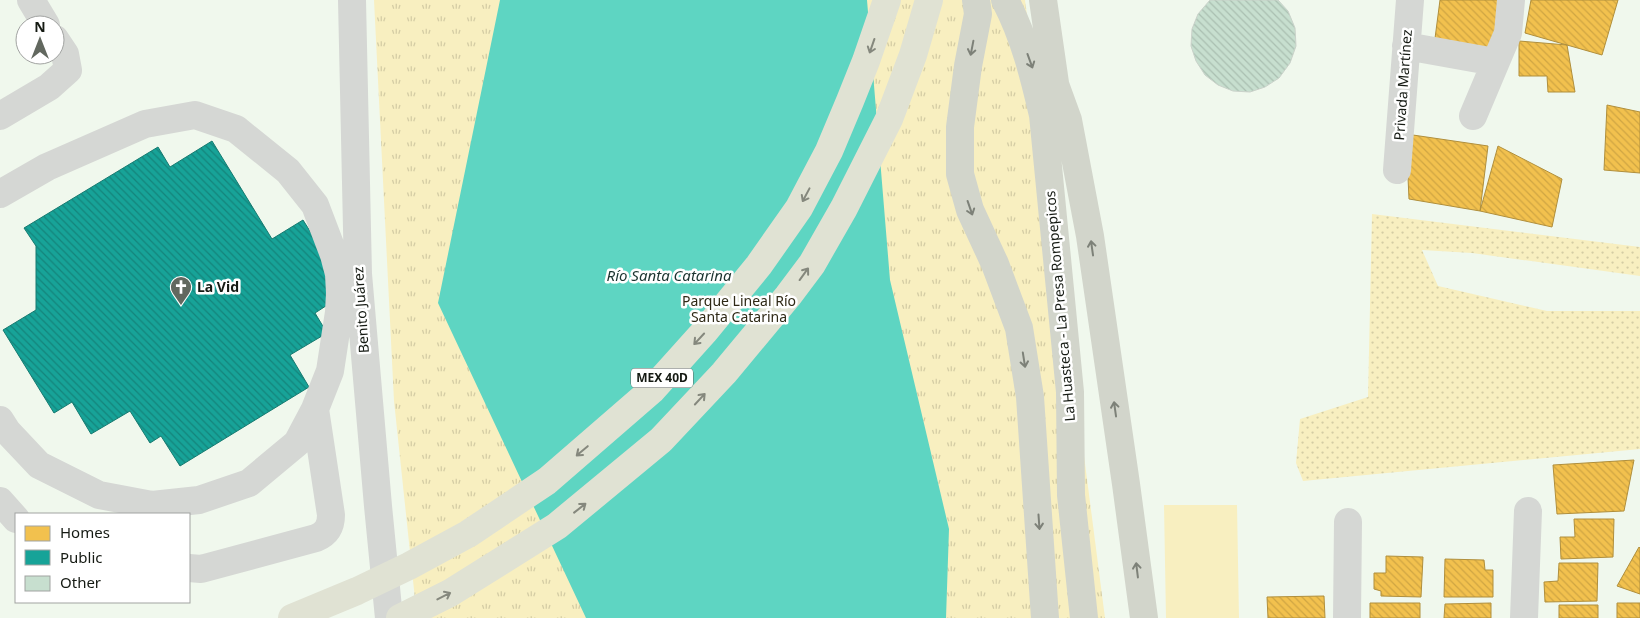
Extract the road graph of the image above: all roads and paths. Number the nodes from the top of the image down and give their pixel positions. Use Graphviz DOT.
graph roads {
  1 [pos="31,0"];
  2 [pos="352,0"];
  3 [pos="887,0"];
  4 [pos="929,0"];
  5 [pos="976,0"];
  6 [pos="1043,0"];
  7 [pos="1410,0"];
  8 [pos="1511,0"];
  9 [pos="1013,5"];
  10 [pos="40,15"];
  11 [pos="1406,46"];
  12 [pos="65,54"];
  13 [pos="1495,62"];
  14 [pos="1055,83"];
  15 [pos="0,116"];
  16 [pos="1473,116"];
  17 [pos="1397,170"];
  18 [pos="0,194"];
  19 [pos="1067,299"];
  20 [pos="315,409"];
  21 [pos="0,420"];
  22 [pos="0,501"];
  23 [pos="1528,511"];
  24 [pos="15,518"];
  25 [pos="1348,522"];
  26 [pos="190,568"];
  27 [pos="292,618"];
  28 [pos="389,618"];
  29 [pos="400,618"];
  30 [pos="1045,618"];
  31 [pos="1084,618"];
  32 [pos="1097,618"];
  33 [pos="1144,618"];
  34 [pos="1347,618"];
  35 [pos="1524,618"];
  1 -- 10 [label="street"];
  2 -- 28 [label="street, Benito Juárez"];
  3 -- 27 [label="highway, MEX 40D, one-way"];
  29 -- 4 [label="highway, MEX 40D, one-way"];
  5 -- 30 [label="main road, one-way"];
  6 -- 14 [label="main road, La Huasteca - La Presa Rompepicos"];
  7 -- 11 [label="street, Privada Martínez"];
  8 -- 13 [label="street"];
  9 -- 19 [label="main road, La Huasteca - La Presa Rompepicos, one-way"];
  11 -- 13 [label="street"];
  11 -- 17 [label="street, Privada Martínez"];
  12 -- 15 [label="street"];
  13 -- 16 [label="street"];
  14 -- 19 [label="main road, La Huasteca - La Presa Rompepicos"];
  33 -- 14 [label="main road, one-way"];
  18 -- 20 [label="street"];
  19 -- 31 [label="main road, La Huasteca - La Presa Rompepicos"];
  19 -- 32 [label="main road, La Huasteca - La Presa Rompepicos"];
  20 -- 21 [label="street"];
  20 -- 26 [label="street"];
  22 -- 24 [label="street"];
  23 -- 35 [label="street"];
  25 -- 34 [label="street"];
}
